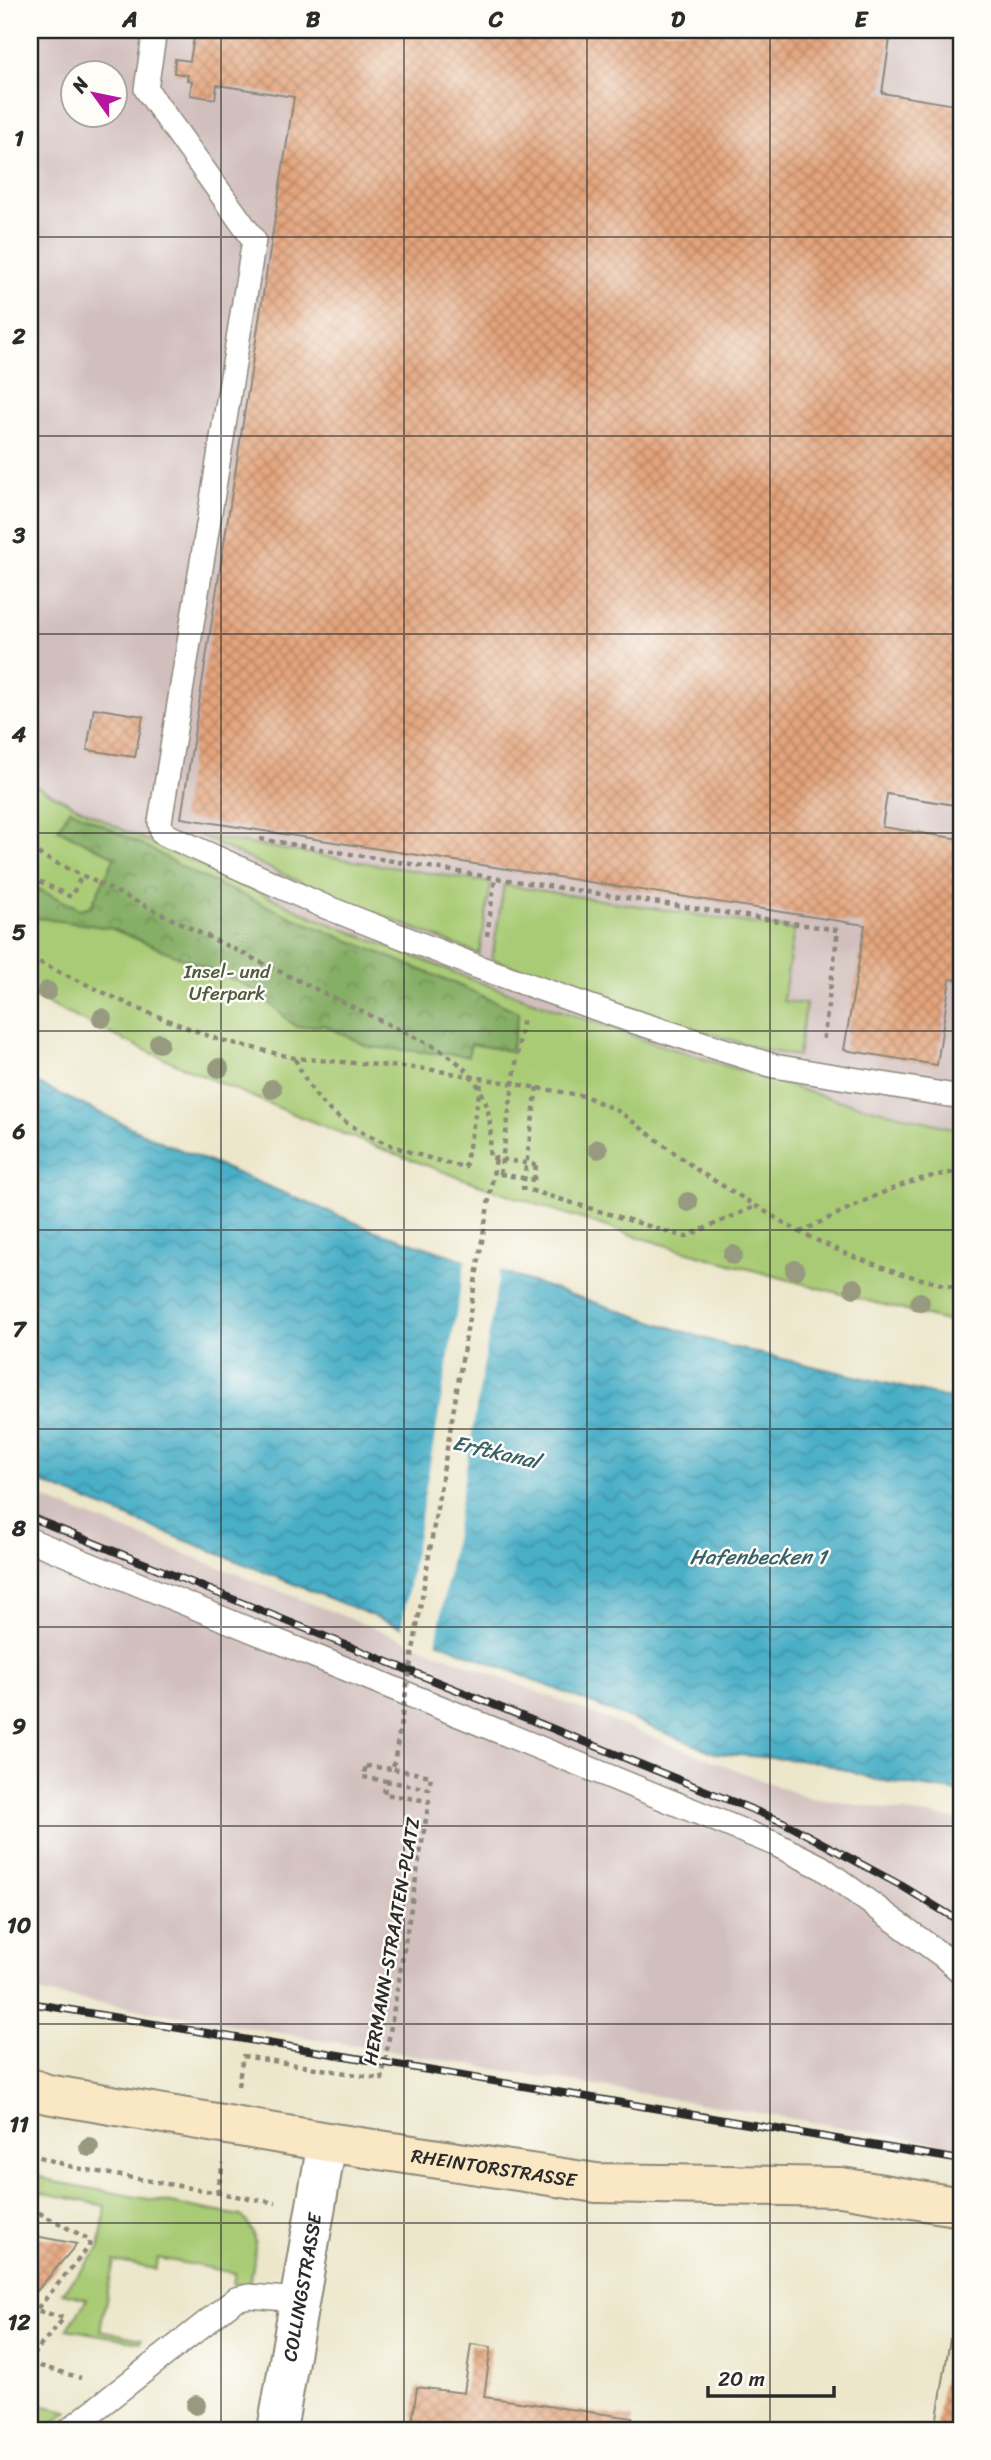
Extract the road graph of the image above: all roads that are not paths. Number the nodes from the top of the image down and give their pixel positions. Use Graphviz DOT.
graph roads {
  1 [pos="155,30"];
  2 [pos="961,1097"];
  3 [pos="30,1540"];
  4 [pos="961,1972"];
  5 [pos="30,2088"];
  6 [pos="327,2142"];
  7 [pos="961,2207"];
  8 [pos="299,2300"];
  9 [pos="69,2430"];
  10 [pos="277,2430"];
  1 -- 2 [label="lane"];
  3 -- 4 [label="lane"];
  5 -- 6 [label="main road, RHEINTORSTRASSE"];
  6 -- 7 [label="main road, RHEINTORSTRASSE"];
  6 -- 8 [label="street, COLLINGSTRASSE"];
  8 -- 9 [label="lane"];
  8 -- 10 [label="street, COLLINGSTRASSE"];
}
